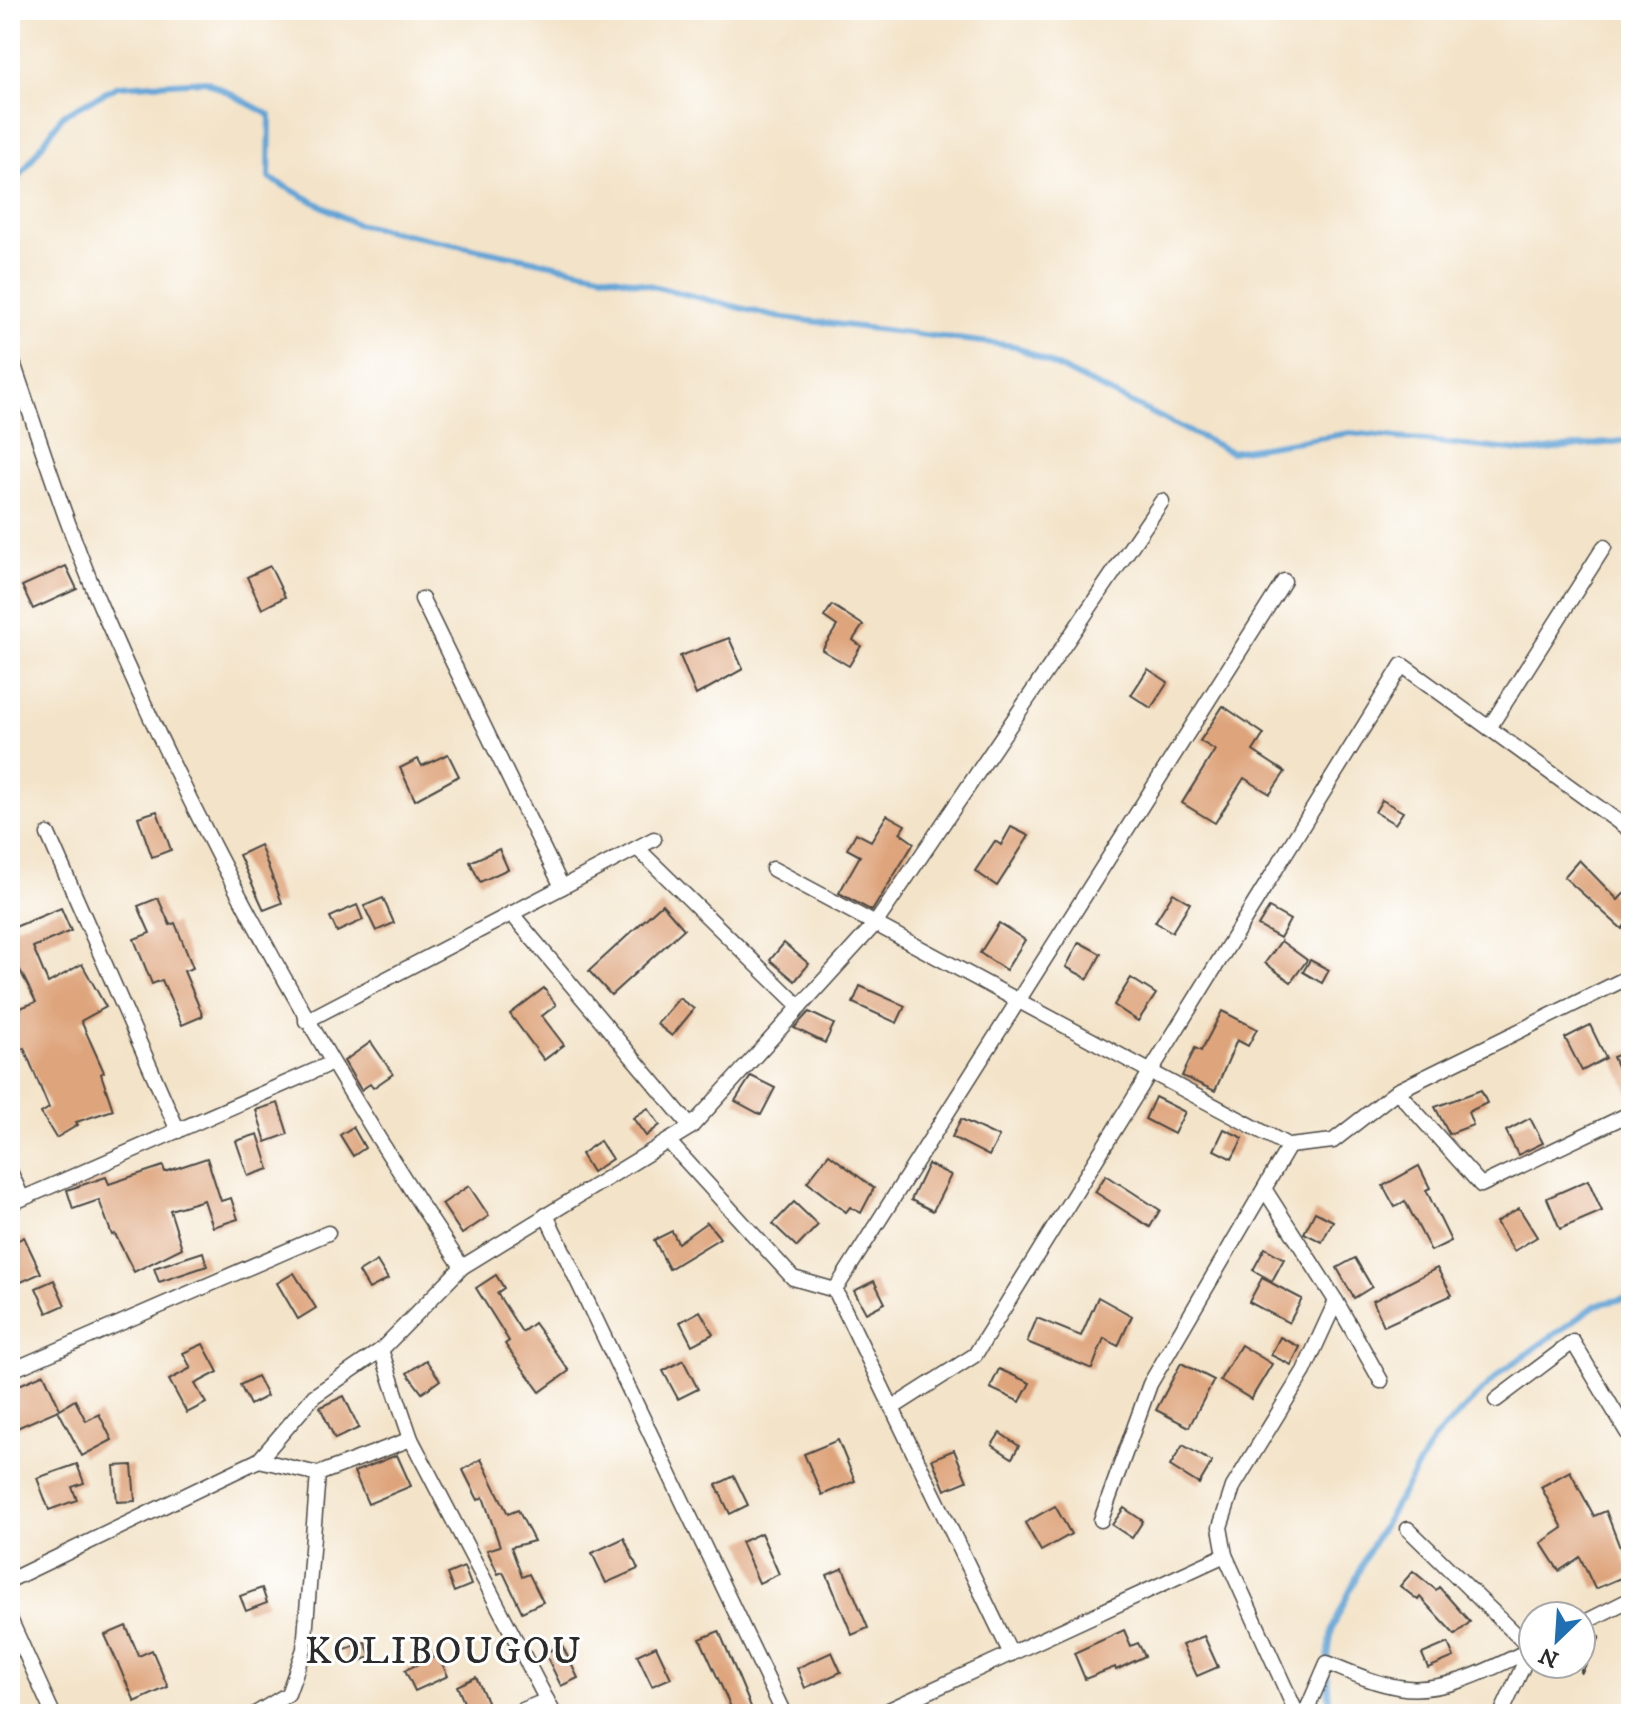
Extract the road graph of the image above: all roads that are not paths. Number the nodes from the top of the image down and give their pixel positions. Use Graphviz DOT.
graph roads {
  1 [pos="10,354"];
  2 [pos="1162,501"];
  3 [pos="1604,547"];
  4 [pos="1284,581"];
  5 [pos="422,599"];
  6 [pos="1489,728"];
  7 [pos="1631,831"];
  8 [pos="48,834"];
  9 [pos="654,839"];
  10 [pos="637,848"];
  11 [pos="773,869"];
  12 [pos="562,887"];
  13 [pos="511,913"];
  14 [pos="875,924"];
  15 [pos="1631,976"];
  16 [pos="1018,1001"];
  17 [pos="800,1007"];
  18 [pos="306,1021"];
  19 [pos="332,1063"];
  20 [pos="1150,1071"];
  21 [pos="1397,1091"];
  22 [pos="1631,1113"];
  23 [pos="691,1127"];
  24 [pos="178,1131"];
  25 [pos="668,1141"];
  26 [pos="1289,1146"];
  27 [pos="10,1171"];
  28 [pos="1265,1190"];
  29 [pos="16,1201"];
  30 [pos="546,1215"];
  31 [pos="328,1233"];
  32 [pos="462,1267"];
  33 [pos="835,1290"];
  34 [pos="1336,1301"];
  35 [pos="381,1350"];
  36 [pos="10,1371"];
  37 [pos="1381,1381"];
  38 [pos="1496,1400"];
  39 [pos="892,1408"];
  40 [pos="411,1439"];
  41 [pos="1631,1439"];
  42 [pos="259,1460"];
  43 [pos="318,1474"];
  44 [pos="1101,1520"];
  45 [pos="1408,1529"];
  46 [pos="1225,1555"];
  47 [pos="10,1580"];
  48 [pos="1631,1599"];
  49 [pos="1597,1616"];
  50 [pos="10,1619"];
  51 [pos="1517,1634"];
  52 [pos="1011,1654"];
  53 [pos="1517,1655"];
  54 [pos="1517,1680"];
  55 [pos="550,1707"];
  56 [pos="261,1713"];
  57 [pos="53,1714"];
  58 [pos="513,1714"];
  59 [pos="784,1714"];
  60 [pos="880,1714"];
  61 [pos="1297,1714"];
  62 [pos="1305,1714"];
  63 [pos="1501,1714"];
  1 -- 18 [label="street"];
  2 -- 14 [label="street"];
  3 -- 6 [label="street"];
  4 -- 16 [label="street"];
  5 -- 12 [label="street"];
  6 -- 7 [label="street"];
  6 -- 20 [label="street"];
  8 -- 24 [label="street"];
  9 -- 10 [label="street"];
  10 -- 12 [label="street"];
  10 -- 17 [label="street"];
  11 -- 14 [label="street"];
  12 -- 13 [label="street"];
  13 -- 18 [label="street"];
  13 -- 23 [label="street"];
  14 -- 16 [label="street"];
  14 -- 17 [label="street"];
  15 -- 21 [label="street"];
  16 -- 20 [label="street"];
  16 -- 33 [label="street"];
  17 -- 23 [label="street"];
  18 -- 19 [label="street"];
  19 -- 24 [label="street"];
  19 -- 32 [label="street"];
  20 -- 26 [label="street"];
  20 -- 39 [label="street"];
  21 -- 22 [label="street"];
  21 -- 26 [label="street"];
  23 -- 25 [label="street"];
  24 -- 29 [label="street"];
  25 -- 30 [label="street"];
  25 -- 33 [label="street"];
  26 -- 28 [label="street"];
  27 -- 29 [label="street"];
  28 -- 34 [label="street"];
  28 -- 44 [label="street"];
  30 -- 32 [label="street"];
  30 -- 59 [label="street"];
  31 -- 36 [label="street"];
  32 -- 35 [label="street"];
  33 -- 39 [label="street"];
  34 -- 37 [label="street"];
  34 -- 46 [label="street"];
  35 -- 40 [label="street"];
  35 -- 42 [label="street"];
  38 -- 41 [label="street"];
  39 -- 52 [label="street"];
  40 -- 43 [label="street"];
  40 -- 55 [label="street"];
  42 -- 43 [label="street"];
  42 -- 47 [label="street"];
  43 -- 56 [label="street"];
  45 -- 51 [label="street"];
  46 -- 52 [label="street"];
  46 -- 61 [label="street"];
  48 -- 49 [label="street"];
  50 -- 57 [label="street"];
  52 -- 60 [label="street"];
  53 -- 62 [label="street"];
  54 -- 63 [label="street"];
  55 -- 58 [label="street"];
}
